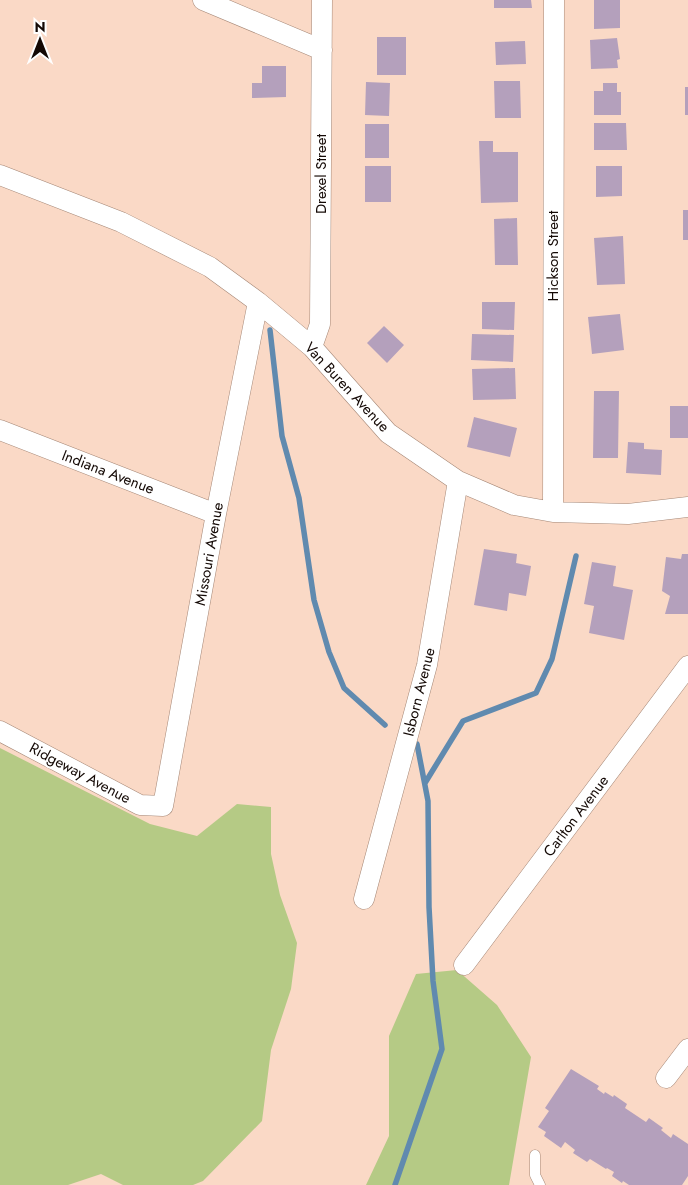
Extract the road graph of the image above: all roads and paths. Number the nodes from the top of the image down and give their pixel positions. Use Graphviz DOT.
graph roads {
  1 [pos="203,0"];
  2 [pos="322,0"];
  3 [pos="554,0"];
  4 [pos="322,50"];
  5 [pos="0,175"];
  6 [pos="258,302"];
  7 [pos="312,347"];
  8 [pos="0,430"];
  9 [pos="458,481"];
  10 [pos="688,507"];
  11 [pos="553,512"];
  12 [pos="216,514"];
  13 [pos="688,666"];
  14 [pos="0,731"];
  15 [pos="163,806"];
  16 [pos="364,899"];
  17 [pos="464,965"];
  18 [pos="688,1049"];
  19 [pos="666,1078"];
  20 [pos="535,1154"];
  21 [pos="540,1185"];
  1 -- 4 [label="street"];
  2 -- 4 [label="street, Drexel Street"];
  3 -- 11 [label="street, Hickson Street"];
  4 -- 7 [label="street, Drexel Street"];
  5 -- 6 [label="street, Van Buren Avenue"];
  6 -- 7 [label="street, Van Buren Avenue"];
  6 -- 12 [label="street, Missouri Avenue"];
  7 -- 9 [label="street, Van Buren Avenue"];
  8 -- 12 [label="street, Indiana Avenue"];
  9 -- 11 [label="street, Van Buren Avenue"];
  9 -- 16 [label="street, Isborn Avenue"];
  10 -- 11 [label="street, Van Buren Avenue"];
  12 -- 15 [label="street, Missouri Avenue"];
  13 -- 17 [label="street, Carlton Avenue"];
  14 -- 15 [label="street, Ridgeway Avenue"];
  18 -- 19 [label="street"];
  20 -- 21 [label="lane"];
}
